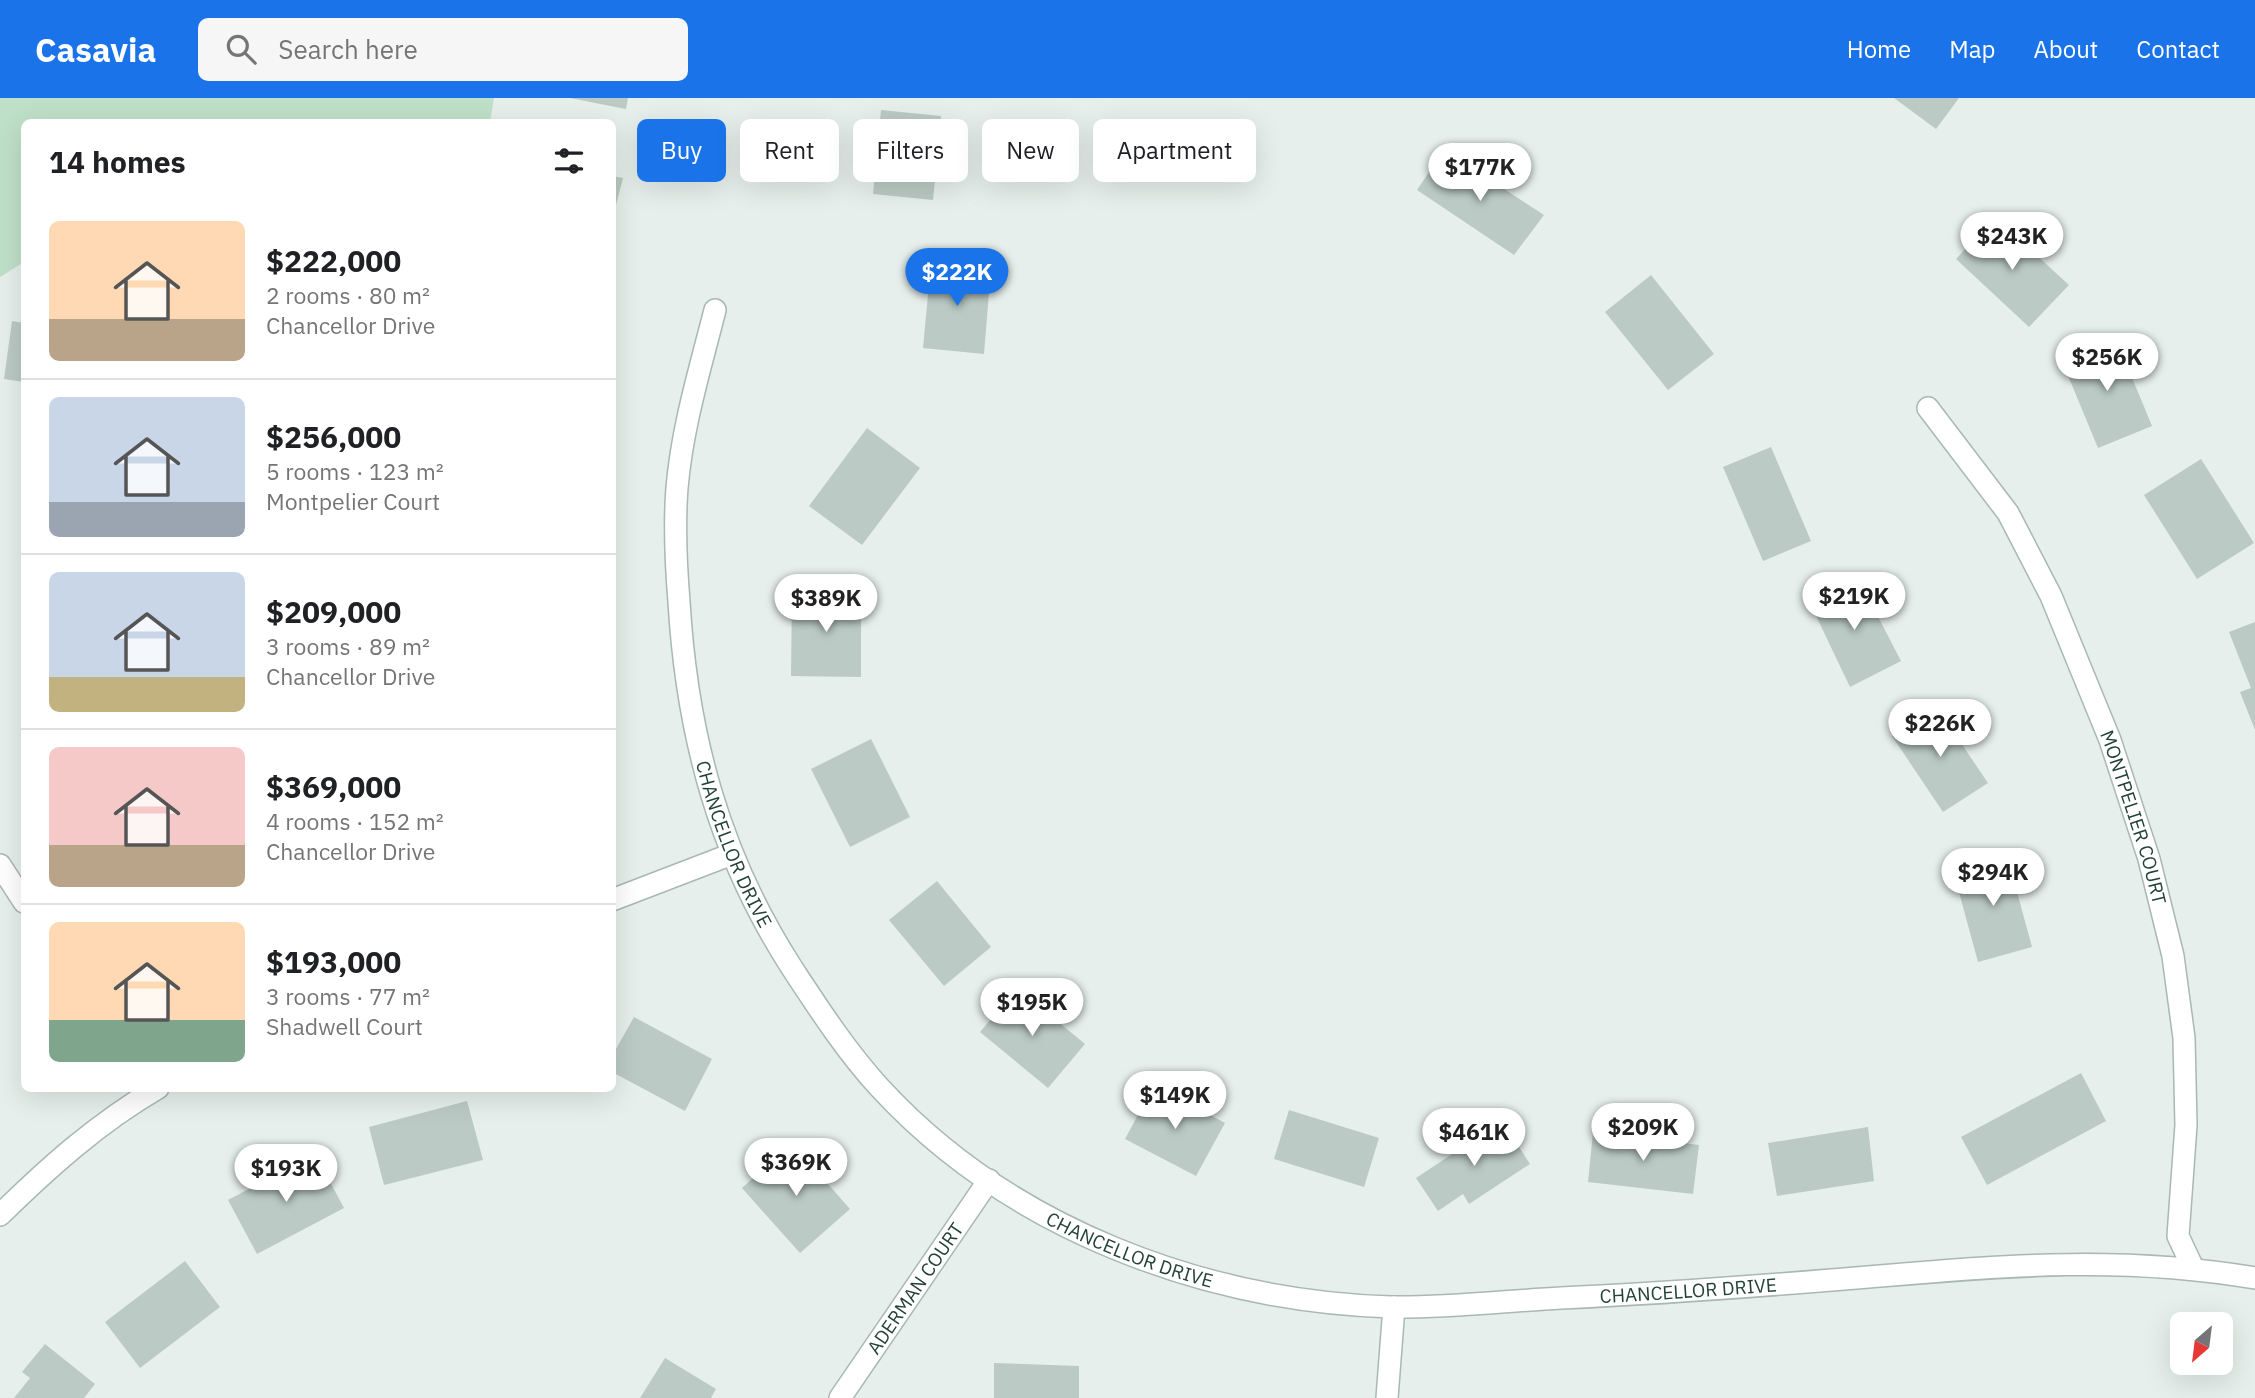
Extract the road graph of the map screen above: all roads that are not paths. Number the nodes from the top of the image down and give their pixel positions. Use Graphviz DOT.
graph roads {
  1 [pos="715,310"];
  2 [pos="1928,408"];
  3 [pos="732,854"];
  4 [pos="0,865"];
  5 [pos="21,897"];
  6 [pos="616,898"];
  7 [pos="146,1092"];
  8 [pos="989,1180"];
  9 [pos="0,1214"];
  10 [pos="2193,1268"];
  11 [pos="2255,1278"];
  12 [pos="1394,1307"];
  13 [pos="841,1398"];
  14 [pos="1387,1398"];
  1 -- 3 [label="street, CHANCELLOR DRIVE"];
  2 -- 10 [label="street, MONTPELIER COURT"];
  3 -- 6 [label="street"];
  3 -- 8 [label="street, CHANCELLOR DRIVE"];
  4 -- 5 [label="street"];
  7 -- 9 [label="street"];
  8 -- 12 [label="street, CHANCELLOR DRIVE"];
  8 -- 13 [label="street, ADERMAN COURT"];
  10 -- 11 [label="street, CHANCELLOR DRIVE"];
  10 -- 12 [label="street, CHANCELLOR DRIVE"];
  12 -- 14 [label="street"];
}
